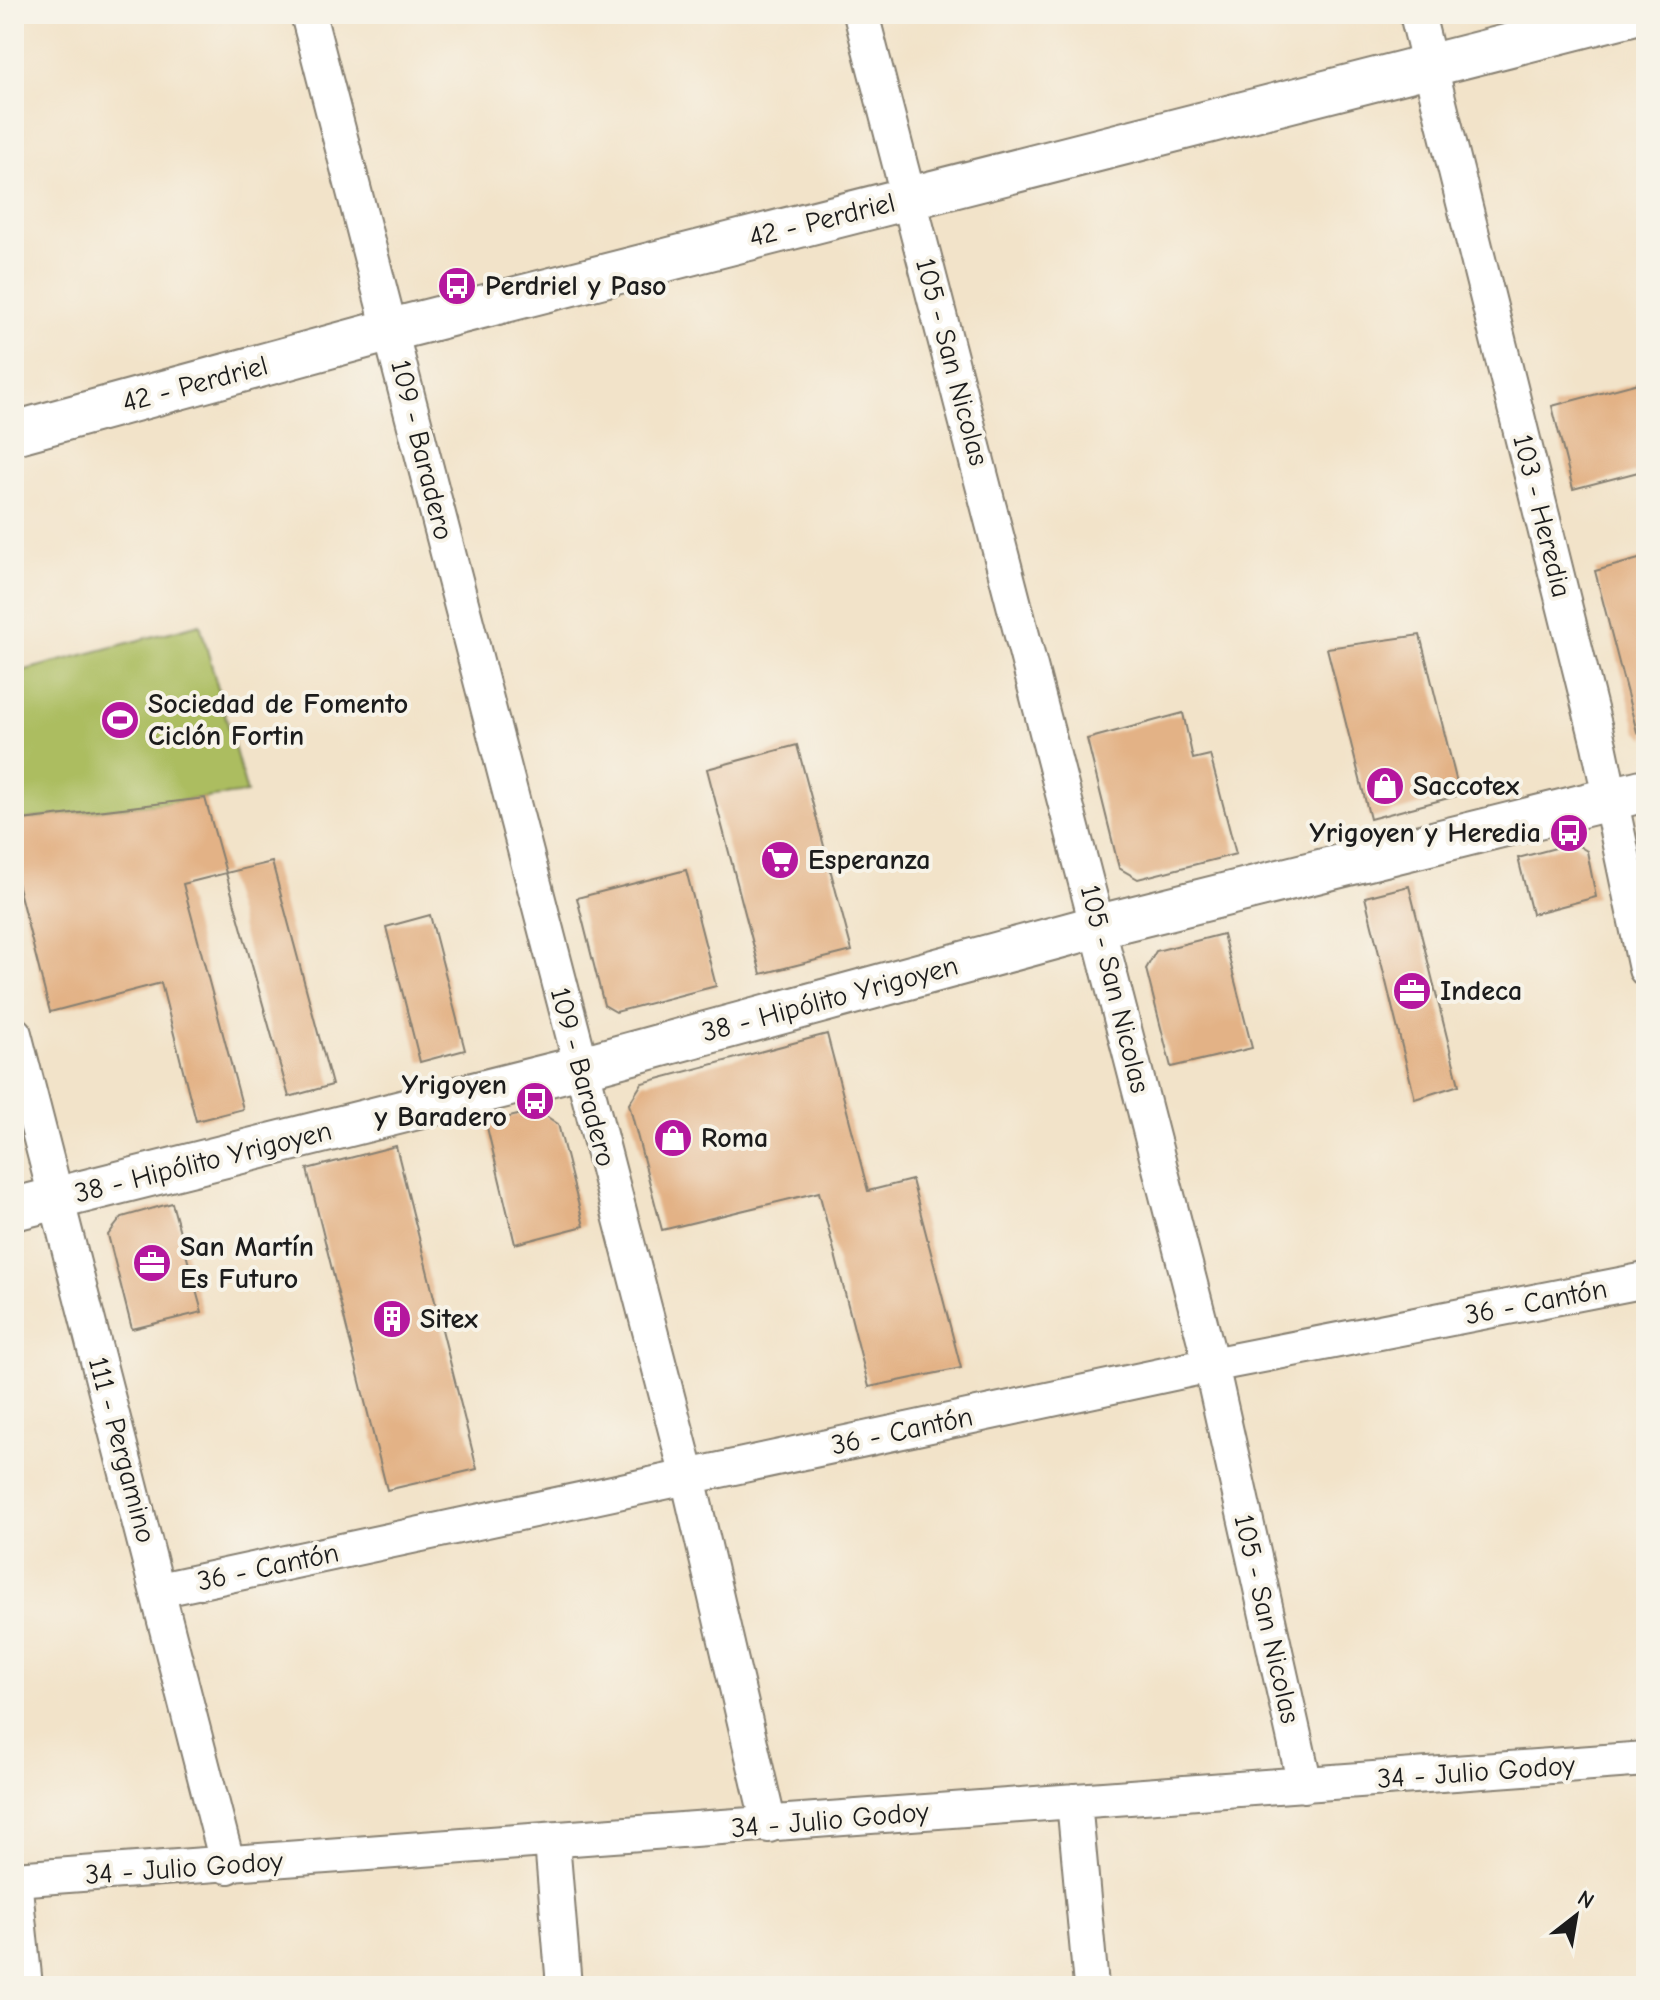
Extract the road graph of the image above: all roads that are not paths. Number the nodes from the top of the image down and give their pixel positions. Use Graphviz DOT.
graph roads {
  1 [pos="308,14"];
  2 [pos="861,14"];
  3 [pos="1417,14"];
  4 [pos="1632,14"];
  5 [pos="1430,65"];
  6 [pos="909,198"];
  7 [pos="391,330"];
  8 [pos="14,433"];
  9 [pos="1629,795"];
  10 [pos="1099,926"];
  11 [pos="1646,969"];
  12 [pos="14,1034"];
  13 [pos="581,1067"];
  14 [pos="55,1198"];
  15 [pos="14,1209"];
  16 [pos="1646,1280"];
  17 [pos="1211,1365"];
  18 [pos="688,1477"];
  19 [pos="159,1590"];
  20 [pos="1646,1759"];
  21 [pos="1305,1785"];
  22 [pos="1074,1801"];
  23 [pos="769,1825"];
  24 [pos="552,1842"];
  25 [pos="228,1866"];
  26 [pos="14,1879"];
  27 [pos="25,1986"];
  28 [pos="564,1986"];
  29 [pos="1091,1986"];
  1 -- 7 [label="street, 109 - Baradero"];
  2 -- 6 [label="street, 105 - San Nicolas"];
  3 -- 5 [label="street, 103 - Heredia"];
  4 -- 5 [label="street, 42 - Perdriel"];
  5 -- 6 [label="street, 42 - Perdriel"];
  5 -- 9 [label="street, 103 - Heredia"];
  6 -- 7 [label="street, 42 - Perdriel"];
  6 -- 10 [label="street, 105 - San Nicolas"];
  7 -- 8 [label="street, 42 - Perdriel"];
  7 -- 13 [label="street, 109 - Baradero"];
  9 -- 10 [label="street, 38 - Hipólito Yrigoyen"];
  9 -- 11 [label="street, 103 - Heredia"];
  10 -- 13 [label="street, 38 - Hipólito Yrigoyen"];
  10 -- 17 [label="street, 105 - San Nicolas"];
  12 -- 14 [label="street, 111 - Pergamino"];
  13 -- 14 [label="street, 38 - Hipólito Yrigoyen"];
  13 -- 18 [label="street, 109 - Baradero"];
  14 -- 15 [label="street, 38 - Hipólito Yrigoyen"];
  14 -- 19 [label="street, 111 - Pergamino"];
  16 -- 17 [label="street, 36 - Cantón"];
  17 -- 18 [label="street, 36 - Cantón"];
  17 -- 21 [label="street, 105 - San Nicolas"];
  18 -- 19 [label="street, 36 - Cantón"];
  18 -- 23 [label="street, 109 - Baradero"];
  19 -- 25 [label="street, 111 - Pergamino"];
  20 -- 21 [label="street, 34 - Julio Godoy"];
  21 -- 22 [label="street, 34 - Julio Godoy"];
  22 -- 23 [label="street, 34 - Julio Godoy"];
  22 -- 29 [label="street"];
  23 -- 24 [label="street, 34 - Julio Godoy"];
  24 -- 25 [label="street, 34 - Julio Godoy"];
  24 -- 28 [label="street"];
  25 -- 26 [label="street, 34 - Julio Godoy"];
  26 -- 27 [label="street"];
}
